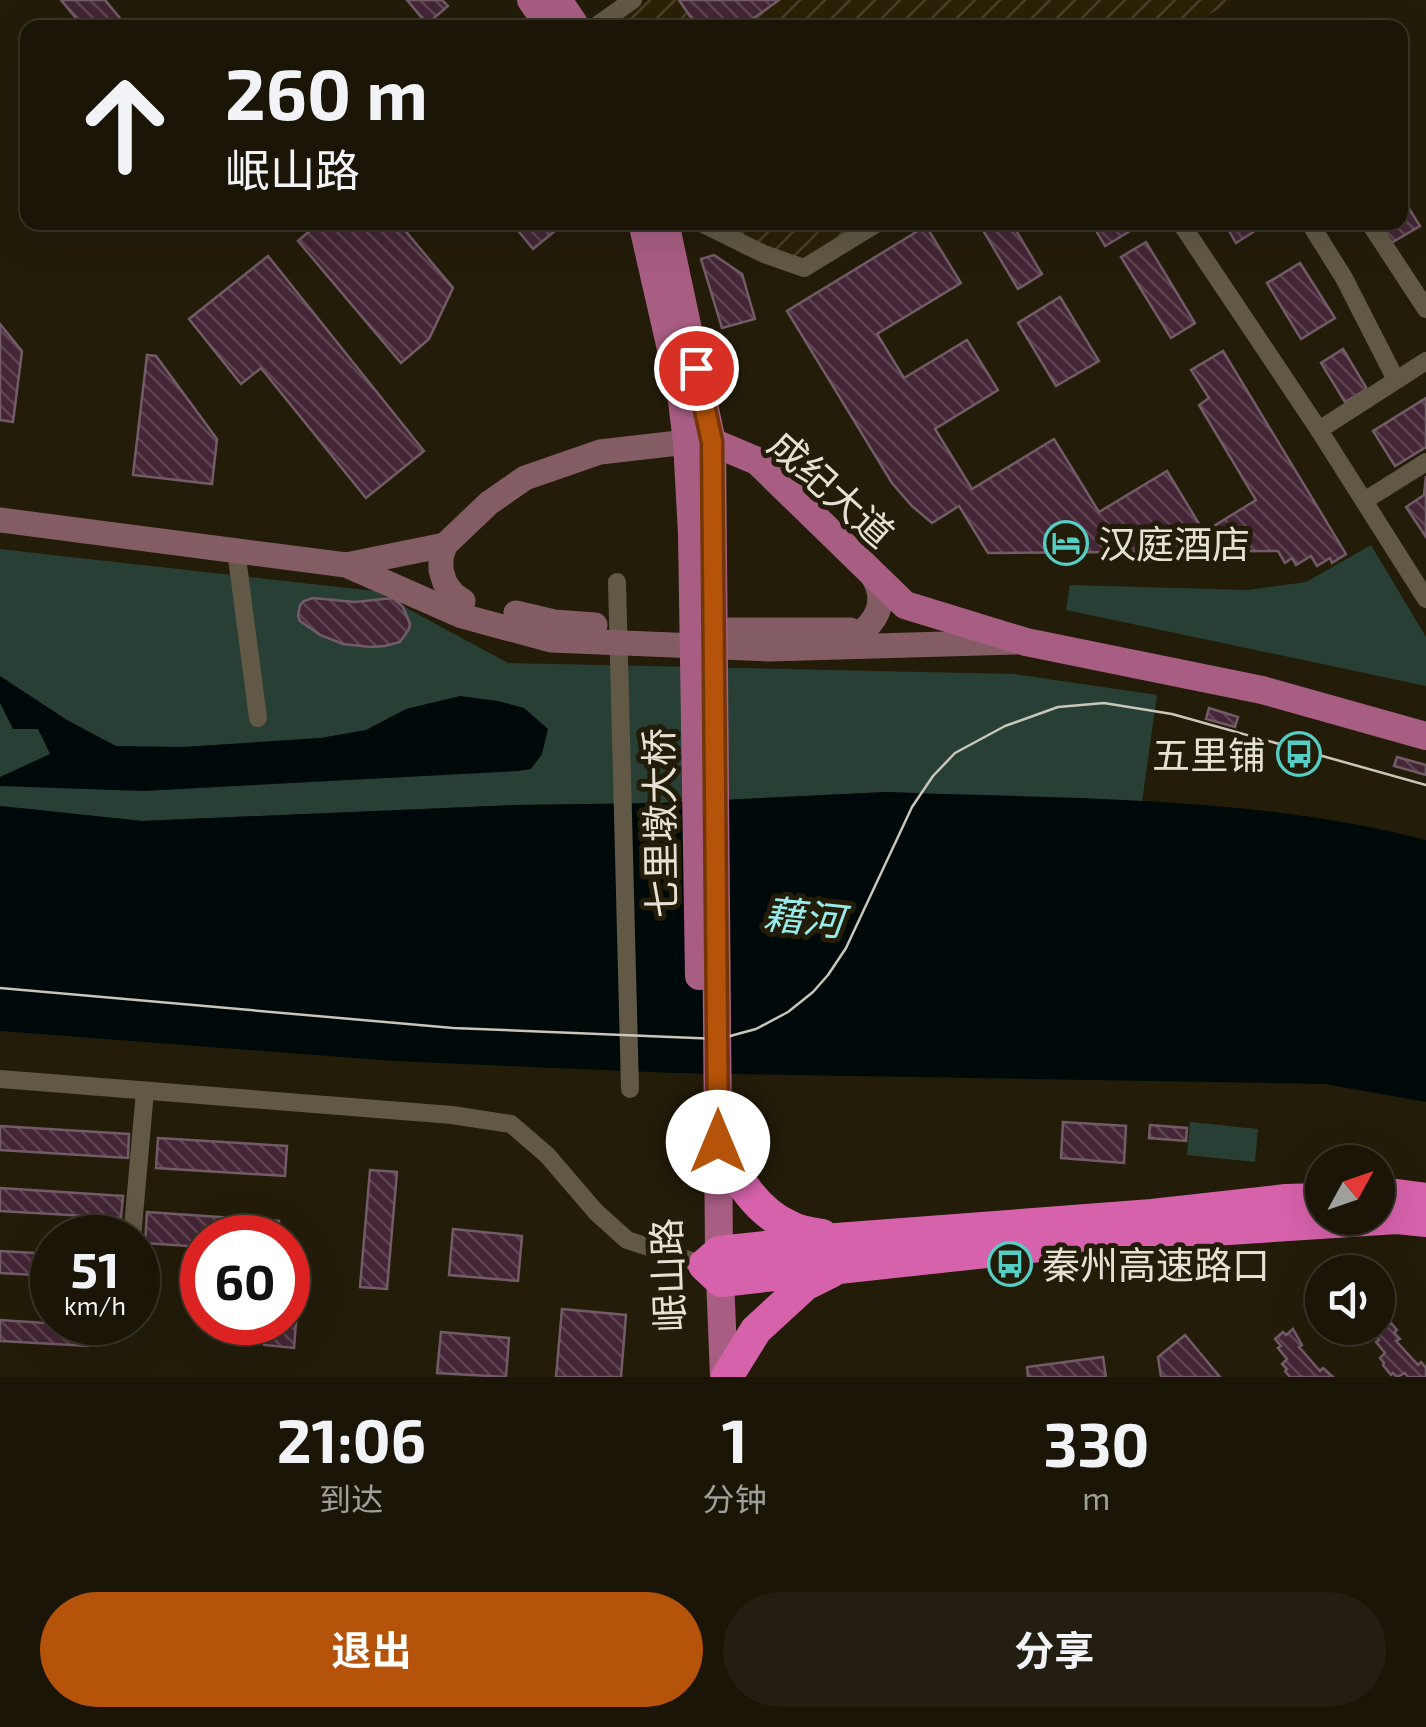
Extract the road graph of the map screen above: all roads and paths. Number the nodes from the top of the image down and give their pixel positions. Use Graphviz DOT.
graph roads {
  1 [pos="632,0"];
  2 [pos="604,20"];
  3 [pos="644,230"];
  4 [pos="665,230"];
  5 [pos="715,230"];
  6 [pos="866,230"];
  7 [pos="1185,230"];
  8 [pos="1314,230"];
  9 [pos="1374,230"];
  10 [pos="1426,309"];
  11 [pos="1426,361"];
  12 [pos="1396,380"];
  13 [pos="1319,430"];
  14 [pos="699,442"];
  15 [pos="1426,462"];
  16 [pos="1364,502"];
  17 [pos="0,520"];
  18 [pos="445,545"];
  19 [pos="236,550"];
  20 [pos="356,563"];
  21 [pos="870,572"];
  22 [pos="617,582"];
  23 [pos="1426,599"];
  24 [pos="464,601"];
  25 [pos="976,627"];
  26 [pos="864,630"];
  27 [pos="1022,634"];
  28 [pos="258,718"];
  29 [pos="1426,718"];
  30 [pos="1426,736"];
  31 [pos="0,1080"];
  32 [pos="630,1089"];
  33 [pos="145,1091"];
  34 [pos="712,1121"];
  35 [pos="1395,1195"];
  36 [pos="1305,1199"];
  37 [pos="1426,1199"];
  38 [pos="134,1215"];
  39 [pos="1426,1221"];
  40 [pos="838,1253"];
  41 [pos="715,1266"];
  42 [pos="707,1377"];
  43 [pos="726,1377"];
  1 -- 2 [label="street"];
  3 -- 14 [label="main road"];
  4 -- 14 [label="main road"];
  5 -- 6 [label="street"];
  7 -- 13 [label="street"];
  8 -- 12 [label="street"];
  9 -- 10 [label="street"];
  11 -- 12 [label="street"];
  12 -- 13 [label="street"];
  13 -- 16 [label="street"];
  14 -- 18 [label="main road"];
  14 -- 21 [label="main road, 成纪大道"];
  14 -- 27 [label="main road, 成纪大道"];
  14 -- 34 [label="main road, 七里墩大桥"];
  15 -- 16 [label="street"];
  16 -- 23 [label="street"];
  17 -- 19 [label="main road"];
  18 -- 20 [label="main road"];
  18 -- 24 [label="main road"];
  19 -- 20 [label="main road"];
  19 -- 28 [label="street"];
  20 -- 24 [label="main road"];
  20 -- 27 [label="main road"];
  21 -- 25 [label="main road, 成纪大道"];
  21 -- 26 [label="main road"];
  22 -- 32 [label="street"];
  24 -- 26 [label="main road"];
  25 -- 26 [label="main road"];
  25 -- 27 [label="main road, 成纪大道"];
  27 -- 29 [label="main road, 成纪大道"];
  27 -- 30 [label="main road, 成纪大道"];
  31 -- 33 [label="street"];
  33 -- 38 [label="street"];
  33 -- 41 [label="street"];
  34 -- 40 [label="highway"];
  34 -- 41 [label="main road, 岷山路"];
  35 -- 37 [label="highway"];
  36 -- 40 [label="highway"];
  39 -- 40 [label="highway"];
  40 -- 41 [label="highway"];
  40 -- 43 [label="highway"];
  41 -- 42 [label="main road, 岷山路"];
  41 -- 43 [label="main road, 岷山路"];
}
